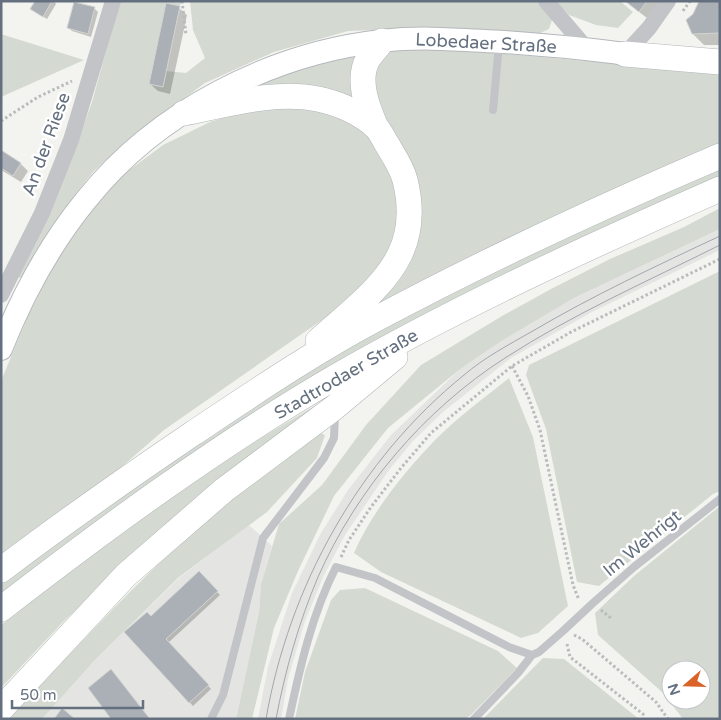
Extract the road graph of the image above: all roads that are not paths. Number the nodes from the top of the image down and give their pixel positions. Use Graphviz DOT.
graph roads {
  1 [pos="113,1"];
  2 [pos="546,1"];
  3 [pos="668,1"];
  4 [pos="382,41"];
  5 [pos="500,42"];
  6 [pos="587,48"];
  7 [pos="625,54"];
  8 [pos="720,62"];
  9 [pos="493,110"];
  10 [pos="184,113"];
  11 [pos="376,128"];
  12 [pos="720,156"];
  13 [pos="720,189"];
  14 [pos="1,295"];
  15 [pos="442,319"];
  16 [pos="1,349"];
  17 [pos="278,377"];
  18 [pos="335,407"];
  19 [pos="720,499"];
  20 [pos="1,570"];
  21 [pos="1,609"];
  22 [pos="532,655"];
  23 [pos="1,709"];
  24 [pos="212,719"];
  25 [pos="289,719"];
  26 [pos="474,719"];
  1 -- 14 [label="street, An der Riese"];
  2 -- 6 [label="street"];
  3 -- 7 [label="street"];
  4 -- 5 [label="main road, Lobedaer Straße"];
  4 -- 10 [label="main road, Lobedaer Straße"];
  4 -- 11 [label="main road"];
  5 -- 6 [label="main road, Lobedaer Straße"];
  5 -- 9 [label="lane"];
  6 -- 7 [label="main road, Lobedaer Straße"];
  7 -- 8 [label="main road"];
  10 -- 11 [label="main road"];
  10 -- 16 [label="main road, Lobedaer Straße"];
  11 -- 17 [label="main road"];
  12 -- 17 [label="main road, Stadtrodaer Straße"];
  13 -- 15 [label="main road, Stadtrodaer Straße"];
  15 -- 18 [label="main road"];
  15 -- 21 [label="main road, Stadtrodaer Straße"];
  17 -- 20 [label="main road, Stadtrodaer Straße"];
  18 -- 23 [label="main road"];
  18 -- 24 [label="lane"];
  19 -- 22 [label="lane, Im Wehrigt"];
  22 -- 25 [label="lane"];
  22 -- 26 [label="lane"];
}
